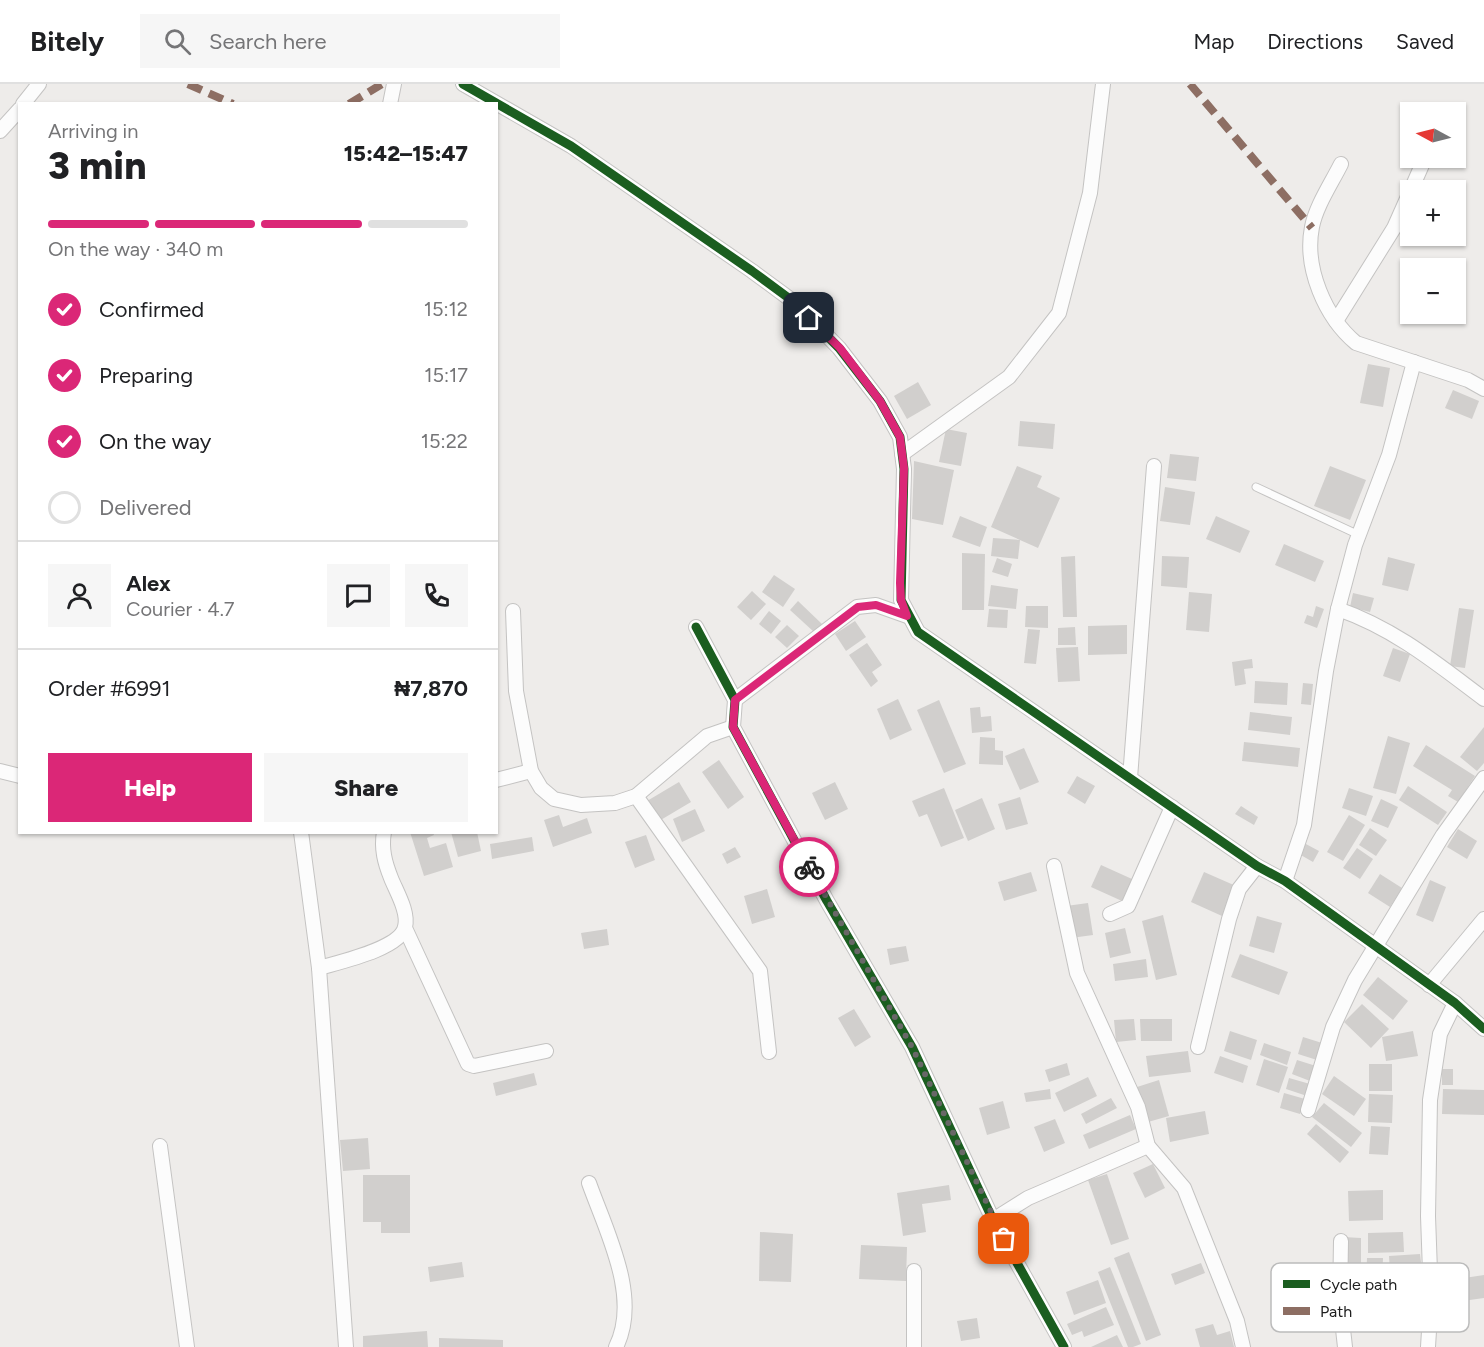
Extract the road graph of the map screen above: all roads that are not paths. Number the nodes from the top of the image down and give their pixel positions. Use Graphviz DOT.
graph roads {
  1 [pos="39,84"];
  2 [pos="394,84"];
  3 [pos="463,84"];
  4 [pos="1103,84"];
  5 [pos="25,102"];
  6 [pos="390,102"];
  7 [pos="494,102"];
  8 [pos="498,104"];
  9 [pos="18,110"];
  10 [pos="0,131"];
  11 [pos="1341,164"];
  12 [pos="1400,214"];
  13 [pos="1336,321"];
  14 [pos="1414,362"];
  15 [pos="1484,389"];
  16 [pos="902,454"];
  17 [pos="1154,466"];
  18 [pos="1256,487"];
  19 [pos="1359,534"];
  20 [pos="1338,609"];
  21 [pos="513,611"];
  22 [pos="907,616"];
  23 [pos="696,627"];
  24 [pos="1484,699"];
  25 [pos="735,700"];
  26 [pos="733,727"];
  27 [pos="0,771"];
  28 [pos="531,771"];
  29 [pos="18,776"];
  30 [pos="1130,778"];
  31 [pos="1484,778"];
  32 [pos="498,779"];
  33 [pos="636,796"];
  34 [pos="1172,807"];
  35 [pos="301,834"];
  36 [pos="384,834"];
  37 [pos="1054,866"];
  38 [pos="1257,866"];
  39 [pos="1286,881"];
  40 [pos="1110,914"];
  41 [pos="1484,919"];
  42 [pos="405,928"];
  43 [pos="1375,946"];
  44 [pos="319,968"];
  45 [pos="1430,985"];
  46 [pos="1455,1003"];
  47 [pos="1484,1029"];
  48 [pos="1198,1047"];
  49 [pos="546,1051"];
  50 [pos="769,1052"];
  51 [pos="1308,1110"];
  52 [pos="160,1146"];
  53 [pos="1148,1146"];
  54 [pos="589,1183"];
  55 [pos="993,1220"];
  56 [pos="1341,1241"];
  57 [pos="1341,1263"];
  58 [pos="1430,1263"];
  59 [pos="914,1271"];
  60 [pos="1343,1332"];
  61 [pos="1429,1332"];
  62 [pos="187,1347"];
  63 [pos="346,1347"];
  64 [pos="616,1347"];
  65 [pos="914,1347"];
  66 [pos="1064,1347"];
  67 [pos="1243,1347"];
  68 [pos="1345,1347"];
  69 [pos="1428,1347"];
  1 -- 5 [label="street"];
  2 -- 6 [label="street"];
  3 -- 7 [label="street"];
  4 -- 16 [label="street"];
  8 -- 16 [label="street"];
  9 -- 10 [label="street"];
  11 -- 13 [label="street"];
  12 -- 13 [label="street"];
  13 -- 14 [label="street"];
  14 -- 15 [label="street"];
  14 -- 19 [label="street"];
  16 -- 22 [label="street"];
  17 -- 30 [label="street"];
  18 -- 19 [label="lane"];
  19 -- 20 [label="street"];
  20 -- 24 [label="street"];
  20 -- 39 [label="street"];
  21 -- 28 [label="street"];
  22 -- 25 [label="street"];
  22 -- 30 [label="street"];
  23 -- 25 [label="street"];
  25 -- 26 [label="street"];
  26 -- 33 [label="street"];
  26 -- 55 [label="street"];
  27 -- 29 [label="street"];
  28 -- 32 [label="street"];
  28 -- 33 [label="street"];
  30 -- 34 [label="street"];
  31 -- 43 [label="street"];
  33 -- 50 [label="street"];
  34 -- 38 [label="street"];
  34 -- 40 [label="street"];
  35 -- 44 [label="street"];
  36 -- 42 [label="street"];
  37 -- 53 [label="street"];
  38 -- 39 [label="street"];
  38 -- 48 [label="street"];
  39 -- 43 [label="street"];
  41 -- 45 [label="street"];
  42 -- 44 [label="street"];
  42 -- 49 [label="street"];
  43 -- 45 [label="street"];
  43 -- 51 [label="street"];
  44 -- 63 [label="street"];
  45 -- 46 [label="street"];
  46 -- 47 [label="street"];
  46 -- 58 [label="street"];
  52 -- 62 [label="street"];
  53 -- 55 [label="street"];
  53 -- 67 [label="street"];
  54 -- 64 [label="street"];
  55 -- 66 [label="street"];
  56 -- 57 [label="street"];
  59 -- 65 [label="street"];
  60 -- 68 [label="street"];
  61 -- 69 [label="street"];
}
